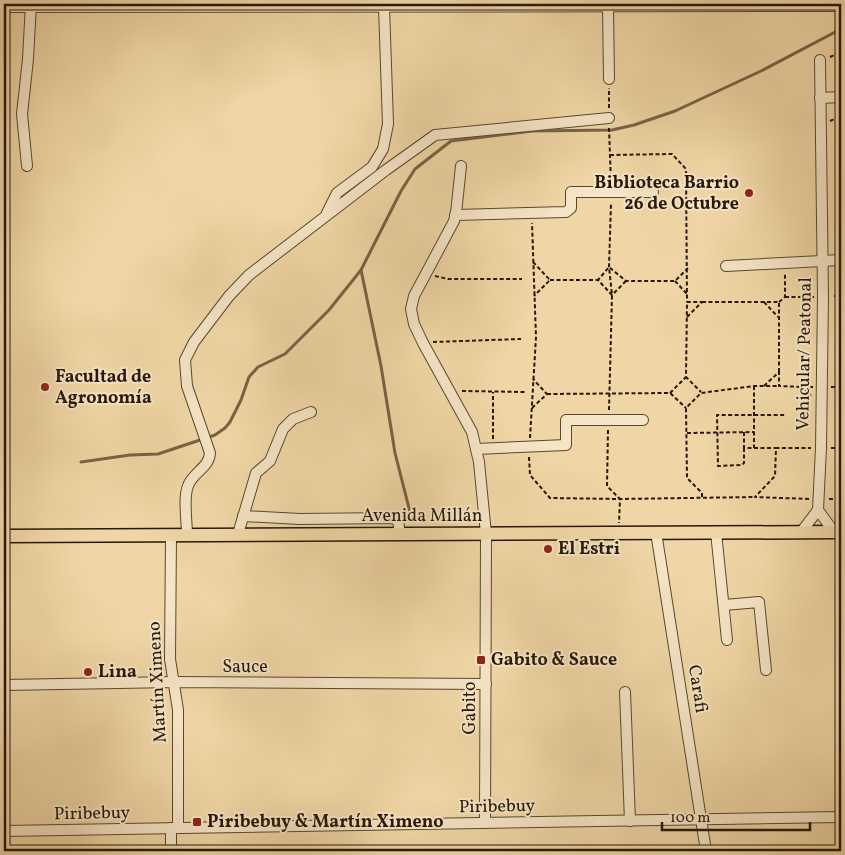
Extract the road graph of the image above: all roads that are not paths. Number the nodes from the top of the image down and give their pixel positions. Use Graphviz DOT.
graph roads {
  1 [pos="31,5"];
  2 [pos="275,5"];
  3 [pos="440,5"];
  4 [pos="815,5"];
  5 [pos="151,6"];
  6 [pos="602,6"];
  7 [pos="841,6"];
  8 [pos="4,7"];
  9 [pos="384,7"];
  10 [pos="820,60"];
  11 [pos="609,79"];
  12 [pos="841,97"];
  13 [pos="820,98"];
  14 [pos="609,119"];
  15 [pos="27,166"];
  16 [pos="461,166"];
  17 [pos="653,192"];
  18 [pos="456,215"];
  19 [pos="326,216"];
  20 [pos="822,260"];
  21 [pos="841,260"];
  22 [pos="726,266"];
  23 [pos="311,412"];
  24 [pos="643,420"];
  25 [pos="476,449"];
  26 [pos="818,510"];
  27 [pos="243,516"];
  28 [pos="802,531"];
  29 [pos="656,532"];
  30 [pos="716,532"];
  31 [pos="837,532"];
  32 [pos="171,534"];
  33 [pos="238,534"];
  34 [pos="400,534"];
  35 [pos="486,534"];
  36 [pos="187,535"];
  37 [pos="4,536"];
  38 [pos="724,605"];
  39 [pos="727,640"];
  40 [pos="766,670"];
  41 [pos="175,682"];
  42 [pos="486,684"];
  43 [pos="4,685"];
  44 [pos="625,692"];
  45 [pos="841,817"];
  46 [pos="701,820"];
  47 [pos="630,821"];
  48 [pos="486,823"];
  49 [pos="174,828"];
  50 [pos="4,831"];
  51 [pos="171,851"];
  52 [pos="706,851"];
  1 -- 5 [label="street"];
  1 -- 8 [label="street"];
  1 -- 15 [label="street"];
  2 -- 5 [label="street"];
  2 -- 9 [label="street"];
  3 -- 6 [label="street"];
  3 -- 9 [label="street"];
  4 -- 6 [label="street"];
  4 -- 7 [label="street"];
  6 -- 11 [label="street"];
  9 -- 19 [label="street"];
  10 -- 13 [label="street, Vehicular/ Peatonal"];
  12 -- 13 [label="street"];
  13 -- 20 [label="street, Vehicular/ Peatonal"];
  14 -- 19 [label="street"];
  16 -- 18 [label="street"];
  17 -- 18 [label="street"];
  18 -- 25 [label="street"];
  19 -- 36 [label="street"];
  20 -- 21 [label="street, Vehicular/ Peatonal"];
  20 -- 22 [label="street, Vehicular/ Peatonal"];
  20 -- 26 [label="street, Vehicular/ Peatonal"];
  23 -- 27 [label="street"];
  24 -- 25 [label="street"];
  25 -- 35 [label="street"];
  26 -- 28 [label="street"];
  26 -- 31 [label="street"];
  27 -- 33 [label="street"];
  27 -- 34 [label="street"];
  28 -- 30 [label="main road, Avenida Millán"];
  28 -- 31 [label="main road, Avenida Millán"];
  29 -- 30 [label="main road, Avenida Millán"];
  29 -- 35 [label="main road, Avenida Millán"];
  29 -- 46 [label="street, Carafi"];
  30 -- 38 [label="street"];
  32 -- 36 [label="main road, Avenida Millán"];
  32 -- 37 [label="main road, Avenida Millán"];
  32 -- 41 [label="street, Martín Ximeno"];
  33 -- 34 [label="main road, Avenida Millán"];
  33 -- 36 [label="main road, Avenida Millán"];
  34 -- 35 [label="main road, Avenida Millán"];
  35 -- 42 [label="street, Gabito"];
  38 -- 39 [label="street"];
  38 -- 40 [label="street"];
  41 -- 42 [label="street, Sauce"];
  41 -- 43 [label="street, Sauce"];
  41 -- 49 [label="street, Martín Ximeno"];
  42 -- 48 [label="street, Gabito"];
  44 -- 47 [label="street"];
  45 -- 46 [label="street, Piribebuy"];
  46 -- 47 [label="street, Piribebuy"];
  46 -- 52 [label="street, Carafi"];
  47 -- 48 [label="street, Piribebuy"];
  48 -- 49 [label="street, Piribebuy"];
  49 -- 50 [label="street, Piribebuy"];
  49 -- 51 [label="street, Martín Ximeno"];
}
